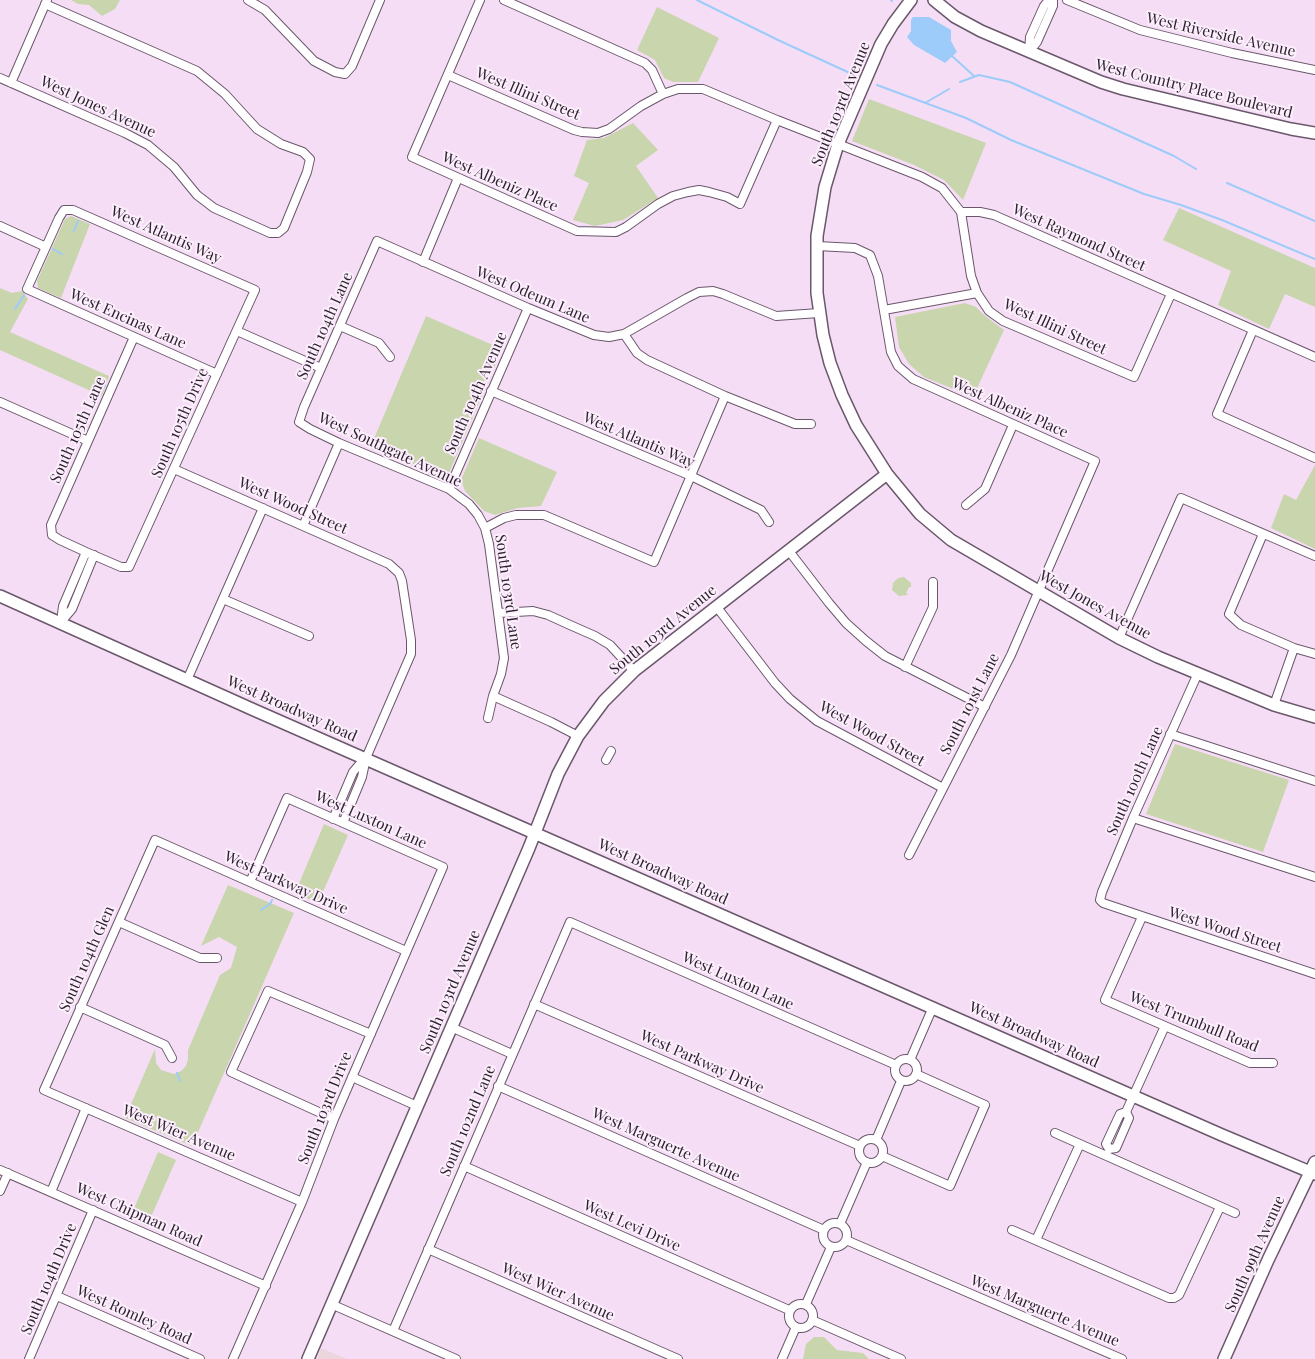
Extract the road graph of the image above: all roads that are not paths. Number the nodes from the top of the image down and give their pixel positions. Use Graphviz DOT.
graph roads {
  1 [pos="248,0"];
  2 [pos="380,0"];
  3 [pos="480,0"];
  4 [pos="504,0"];
  5 [pos="911,0"];
  6 [pos="934,0"];
  7 [pos="1049,0"];
  8 [pos="1053,0"];
  9 [pos="1067,0"];
  10 [pos="46,2"];
  11 [pos="1029,52"];
  12 [pos="1315,70"];
  13 [pos="448,75"];
  14 [pos="0,78"];
  15 [pos="11,83"];
  16 [pos="663,94"];
  17 [pos="777,120"];
  18 [pos="1315,133"];
  19 [pos="838,144"];
  20 [pos="458,178"];
  21 [pos="961,212"];
  22 [pos="0,226"];
  23 [pos="377,241"];
  24 [pos="816,246"];
  25 [pos="46,247"];
  26 [pos="423,262"];
  27 [pos="255,290"];
  28 [pos="977,293"];
  29 [pos="1171,294"];
  30 [pos="528,308"];
  31 [pos="884,310"];
  32 [pos="819,313"];
  33 [pos="340,326"];
  34 [pos="1254,330"];
  35 [pos="237,331"];
  36 [pos="624,334"];
  37 [pos="134,337"];
  38 [pos="390,357"];
  39 [pos="1315,357"];
  40 [pos="321,368"];
  41 [pos="217,374"];
  42 [pos="492,391"];
  43 [pos="725,396"];
  44 [pos="0,402"];
  45 [pos="299,422"];
  46 [pos="811,424"];
  47 [pos="1013,425"];
  48 [pos="88,441"];
  49 [pos="339,443"];
  50 [pos="1315,458"];
  51 [pos="1095,461"];
  52 [pos="174,469"];
  53 [pos="887,474"];
  54 [pos="691,476"];
  55 [pos="449,489"];
  56 [pos="966,505"];
  57 [pos="263,508"];
  58 [pos="770,522"];
  59 [pos="304,526"];
  60 [pos="485,528"];
  61 [pos="1263,534"];
  62 [pos="789,550"];
  63 [pos="86,552"];
  64 [pos="94,555"];
  65 [pos="1315,556"];
  66 [pos="933,582"];
  67 [pos="1040,591"];
  68 [pos="0,596"];
  69 [pos="223,600"];
  70 [pos="716,606"];
  71 [pos="498,613"];
  72 [pos="61,622"];
  73 [pos="309,636"];
  74 [pos="1119,638"];
  75 [pos="1294,648"];
  76 [pos="1315,654"];
  77 [pos="905,667"];
  78 [pos="634,671"];
  79 [pos="1198,673"];
  80 [pos="188,680"];
  81 [pos="493,696"];
  82 [pos="1274,705"];
  83 [pos="984,707"];
  84 [pos="1315,717"];
  85 [pos="488,718"];
  86 [pos="1170,734"];
  87 [pos="578,736"];
  88 [pos="611,751"];
  89 [pos="366,758"];
  90 [pos="606,760"];
  91 [pos="1315,781"];
  92 [pos="943,788"];
  93 [pos="1133,818"];
  94 [pos="334,819"];
  95 [pos="343,823"];
  96 [pos="535,833"];
  97 [pos="155,840"];
  98 [pos="909,856"];
  99 [pos="443,867"];
  100 [pos="1315,877"];
  101 [pos="250,882"];
  102 [pos="1100,900"];
  103 [pos="1142,916"];
  104 [pos="119,922"];
  105 [pos="570,922"];
  106 [pos="406,951"];
  107 [pos="217,958"];
  108 [pos="1315,974"];
  109 [pos="534,1004"];
  110 [pos="80,1007"];
  111 [pos="933,1007"];
  112 [pos="1165,1026"];
  113 [pos="451,1027"];
  114 [pos="371,1034"];
  115 [pos="512,1054"];
  116 [pos="172,1058"];
  117 [pos="910,1060"];
  118 [pos="1273,1063"];
  119 [pos="896,1065"];
  120 [pos="916,1074"];
  121 [pos="352,1077"];
  122 [pos="901,1080"];
  123 [pos="498,1086"];
  124 [pos="44,1090"];
  125 [pos="1133,1096"];
  126 [pos="417,1106"];
  127 [pos="86,1108"];
  128 [pos="334,1119"];
  129 [pos="1055,1133"];
  130 [pos="876,1140"];
  131 [pos="1080,1144"];
  132 [pos="860,1146"];
  133 [pos="1108,1153"];
  134 [pos="882,1156"];
  135 [pos="867,1162"];
  136 [pos="464,1166"];
  137 [pos="1313,1169"];
  138 [pos="4,1172"];
  139 [pos="0,1191"];
  140 [pos="50,1192"];
  141 [pos="302,1202"];
  142 [pos="1220,1207"];
  143 [pos="93,1210"];
  144 [pos="1235,1214"];
  145 [pos="840,1224"];
  146 [pos="824,1230"];
  147 [pos="1012,1230"];
  148 [pos="846,1240"];
  149 [pos="1036,1240"];
  150 [pos="831,1247"];
  151 [pos="428,1250"];
  152 [pos="266,1286"];
  153 [pos="56,1296"];
  154 [pos="332,1304"];
  155 [pos="806,1304"];
  156 [pos="790,1310"];
  157 [pos="812,1320"];
  158 [pos="796,1327"];
  159 [pos="393,1331"];
  160 [pos="29,1359"];
  161 [pos="200,1359"];
  162 [pos="233,1359"];
  163 [pos="308,1359"];
  164 [pos="456,1359"];
  165 [pos="678,1359"];
  166 [pos="782,1359"];
  167 [pos="901,1359"];
  168 [pos="1122,1359"];
  169 [pos="1224,1359"];
  1 -- 2 [label="street"];
  3 -- 13 [label="street"];
  4 -- 16 [label="street"];
  5 -- 19 [label="street, South 103rd Avenue"];
  6 -- 11 [label="street, West Country Place Boulevard"];
  7 -- 11 [label="street"];
  8 -- 11 [label="street"];
  9 -- 12 [label="street, West Riverside Avenue"];
  10 -- 15 [label="street"];
  10 -- 15 [label="street, West Jones Avenue"];
  11 -- 18 [label="street, West Country Place Boulevard"];
  13 -- 16 [label="street, West Illini Street"];
  13 -- 20 [label="street, West Albeniz Place"];
  14 -- 15 [label="street, West Jones Avenue"];
  16 -- 17 [label="street"];
  17 -- 19 [label="street"];
  17 -- 20 [label="street, West Albeniz Place"];
  19 -- 21 [label="street"];
  19 -- 24 [label="street, South 103rd Avenue"];
  20 -- 26 [label="street"];
  21 -- 28 [label="street, West Illini Street"];
  21 -- 29 [label="street, West Raymond Street"];
  22 -- 25 [label="street"];
  23 -- 26 [label="street, West Odeum Lane"];
  23 -- 33 [label="street, South 104th Lane"];
  24 -- 31 [label="street"];
  24 -- 32 [label="street, South 103rd Avenue"];
  25 -- 27 [label="street, West Atlantis Way"];
  25 -- 37 [label="street, West Encinas Lane"];
  26 -- 30 [label="street, West Odeum Lane"];
  27 -- 35 [label="street, South 105th Drive"];
  28 -- 29 [label="street, West Illini Street"];
  28 -- 31 [label="street"];
  29 -- 34 [label="street, West Raymond Street"];
  30 -- 36 [label="street, West Odeum Lane"];
  30 -- 42 [label="street, South 104th Avenue"];
  31 -- 47 [label="street, West Albeniz Place"];
  32 -- 36 [label="street"];
  32 -- 53 [label="street, South 103rd Avenue"];
  33 -- 38 [label="street"];
  33 -- 40 [label="street, South 104th Lane"];
  34 -- 39 [label="street, West Raymond Street"];
  34 -- 50 [label="street"];
  35 -- 40 [label="street"];
  35 -- 41 [label="street, South 105th Drive"];
  36 -- 43 [label="street"];
  37 -- 41 [label="street, West Encinas Lane"];
  37 -- 48 [label="street, South 105th Lane"];
  40 -- 45 [label="street, South 104th Lane"];
  41 -- 52 [label="street, South 105th Drive"];
  42 -- 54 [label="street, West Atlantis Way"];
  42 -- 55 [label="street, South 104th Avenue"];
  43 -- 46 [label="street"];
  43 -- 54 [label="street"];
  44 -- 48 [label="street"];
  45 -- 49 [label="street, West Southgate Avenue"];
  47 -- 51 [label="street, West Albeniz Place"];
  47 -- 56 [label="street"];
  48 -- 63 [label="street, South 105th Lane"];
  49 -- 55 [label="street, West Southgate Avenue"];
  49 -- 59 [label="street"];
  51 -- 67 [label="street, South 101st Lane"];
  52 -- 57 [label="street, West Wood Street"];
  52 -- 64 [label="street, South 105th Drive"];
  53 -- 62 [label="street, South 103rd Avenue"];
  53 -- 67 [label="street, West Jones Avenue"];
  54 -- 58 [label="street, West Atlantis Way"];
  54 -- 60 [label="street"];
  55 -- 60 [label="street, West Southgate Avenue"];
  57 -- 59 [label="street, West Wood Street"];
  57 -- 69 [label="street"];
  59 -- 89 [label="street, West Wood Street"];
  60 -- 71 [label="street, South 103rd Lane"];
  61 -- 65 [label="street"];
  61 -- 74 [label="street"];
  61 -- 75 [label="street"];
  62 -- 70 [label="street, South 103rd Avenue"];
  62 -- 77 [label="street"];
  63 -- 64 [label="street"];
  63 -- 72 [label="street"];
  64 -- 72 [label="street"];
  66 -- 77 [label="street"];
  67 -- 74 [label="street, West Jones Avenue"];
  67 -- 83 [label="street, South 101st Lane"];
  68 -- 72 [label="street, West Broadway Road"];
  69 -- 73 [label="street"];
  69 -- 80 [label="street"];
  70 -- 78 [label="street, South 103rd Avenue"];
  70 -- 92 [label="street, West Wood Street"];
  71 -- 78 [label="street"];
  71 -- 81 [label="street, South 103rd Lane"];
  72 -- 80 [label="street, West Broadway Road"];
  74 -- 79 [label="street, West Jones Avenue"];
  75 -- 76 [label="street"];
  75 -- 82 [label="street"];
  77 -- 83 [label="street"];
  78 -- 87 [label="street, South 103rd Avenue"];
  79 -- 82 [label="street, West Jones Avenue"];
  79 -- 86 [label="street, South 100th Lane"];
  80 -- 89 [label="street, West Broadway Road"];
  81 -- 85 [label="street, South 103rd Lane"];
  81 -- 87 [label="street"];
  82 -- 84 [label="street, West Jones Avenue"];
  83 -- 92 [label="street, South 101st Lane"];
  86 -- 91 [label="street"];
  86 -- 93 [label="street, South 100th Lane"];
  87 -- 96 [label="street, South 103rd Avenue"];
  88 -- 90 [label="street"];
  89 -- 94 [label="street"];
  89 -- 95 [label="street"];
  89 -- 96 [label="street, West Broadway Road"];
  92 -- 98 [label="street, South 101st Lane"];
  93 -- 100 [label="street"];
  93 -- 102 [label="street, South 100th Lane"];
  94 -- 95 [label="street, West Luxton Lane"];
  94 -- 101 [label="street, West Luxton Lane"];
  95 -- 99 [label="street, West Luxton Lane"];
  96 -- 111 [label="street, West Broadway Road"];
  96 -- 113 [label="street, South 103rd Avenue"];
  97 -- 101 [label="street, West Parkway Drive"];
  97 -- 104 [label="street, South 104th Glen"];
  99 -- 106 [label="street, South 103rd Drive"];
  101 -- 106 [label="street, West Parkway Drive"];
  102 -- 103 [label="street, West Wood Street"];
  103 -- 108 [label="street, West Wood Street"];
  103 -- 112 [label="street, West Trumbull Road"];
  104 -- 107 [label="street"];
  104 -- 110 [label="street, South 104th Glen"];
  105 -- 109 [label="street, South 102nd Lane"];
  105 -- 119 [label="street, West Luxton Lane"];
  106 -- 114 [label="street, South 103rd Drive"];
  109 -- 115 [label="street, South 102nd Lane"];
  109 -- 132 [label="street, West Parkway Drive"];
  110 -- 116 [label="street"];
  110 -- 124 [label="street, South 104th Glen"];
  111 -- 117 [label="street"];
  111 -- 125 [label="street, West Broadway Road"];
  112 -- 118 [label="street, West Trumbull Road"];
  112 -- 125 [label="street"];
  113 -- 115 [label="street"];
  113 -- 126 [label="street, South 103rd Avenue"];
  114 -- 121 [label="street, South 103rd Drive"];
  114 -- 128 [label="street"];
  115 -- 123 [label="street, South 102nd Lane"];
  117 -- 119 [label="street"];
  117 -- 120 [label="street"];
  119 -- 122 [label="street"];
  120 -- 122 [label="street"];
  120 -- 134 [label="street"];
  121 -- 126 [label="street"];
  121 -- 128 [label="street, South 103rd Drive"];
  122 -- 130 [label="street"];
  123 -- 136 [label="street, South 102nd Lane"];
  123 -- 146 [label="street, West Marguerte Avenue"];
  124 -- 127 [label="street, West Wier Avenue"];
  125 -- 133 [label="street"];
  125 -- 137 [label="street, West Broadway Road"];
  126 -- 154 [label="street, South 103rd Avenue"];
  127 -- 140 [label="street"];
  127 -- 141 [label="street, West Wier Avenue"];
  128 -- 141 [label="street, South 103rd Drive"];
  129 -- 131 [label="street"];
  130 -- 132 [label="street"];
  130 -- 134 [label="street"];
  131 -- 133 [label="street"];
  131 -- 149 [label="street"];
  132 -- 135 [label="street"];
  133 -- 142 [label="street"];
  134 -- 135 [label="street"];
  135 -- 145 [label="street"];
  136 -- 151 [label="street, South 102nd Lane"];
  136 -- 156 [label="street, West Levi Drive"];
  137 -- 169 [label="street, South 99th Avenue"];
  138 -- 139 [label="street"];
  138 -- 140 [label="street, West Chipman Road"];
  140 -- 143 [label="street, West Chipman Road"];
  141 -- 152 [label="street, South 103rd Drive"];
  142 -- 144 [label="street"];
  142 -- 149 [label="street"];
  143 -- 152 [label="street, West Chipman Road"];
  143 -- 153 [label="street, South 104th Drive"];
  145 -- 146 [label="street"];
  145 -- 148 [label="street"];
  146 -- 150 [label="street"];
  147 -- 149 [label="street"];
  148 -- 150 [label="street"];
  148 -- 168 [label="street, West Marguerte Avenue"];
  150 -- 155 [label="street"];
  151 -- 159 [label="street, South 102nd Lane"];
  151 -- 165 [label="street, West Wier Avenue"];
  152 -- 162 [label="street, South 103rd Drive"];
  153 -- 160 [label="street, South 104th Drive"];
  153 -- 161 [label="street, West Romley Road"];
  154 -- 159 [label="street"];
  154 -- 163 [label="street, South 103rd Avenue"];
  155 -- 156 [label="street"];
  155 -- 157 [label="street"];
  156 -- 158 [label="street"];
  157 -- 158 [label="street"];
  157 -- 167 [label="street"];
  158 -- 166 [label="street"];
  159 -- 164 [label="street"];
}
